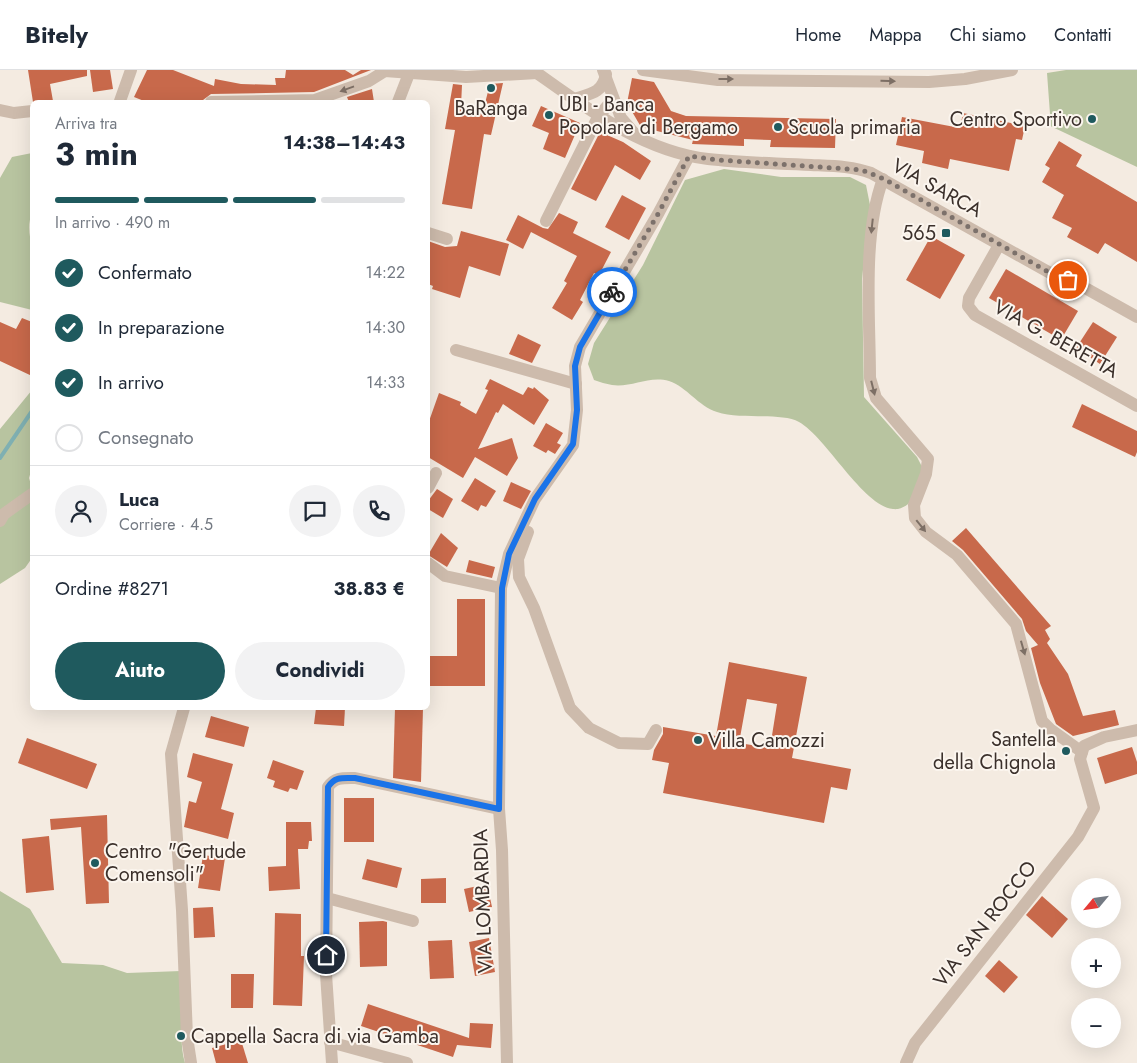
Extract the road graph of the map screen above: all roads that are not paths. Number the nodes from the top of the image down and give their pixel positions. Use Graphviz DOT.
graph roads {
  1 [pos="131,70"];
  2 [pos="386,70"];
  3 [pos="643,70"];
  4 [pos="1012,70"];
  5 [pos="410,71"];
  6 [pos="530,72"];
  7 [pos="605,72"];
  8 [pos="772,75"];
  9 [pos="574,99"];
  10 [pos="122,100"];
  11 [pos="315,100"];
  12 [pos="399,100"];
  13 [pos="613,100"];
  14 [pos="0,110"];
  15 [pos="30,111"];
  16 [pos="598,117"];
  17 [pos="641,140"];
  18 [pos="689,156"];
  19 [pos="884,179"];
  20 [pos="546,221"];
  21 [pos="430,234"];
  22 [pos="447,239"];
  23 [pos="999,245"];
  24 [pos="1137,317"];
  25 [pos="456,350"];
  26 [pos="576,384"];
  27 [pos="1137,406"];
  28 [pos="436,473"];
  29 [pos="430,484"];
  30 [pos="30,495"];
  31 [pos="535,499"];
  32 [pos="0,521"];
  33 [pos="430,565"];
  34 [pos="502,588"];
  35 [pos="183,710"];
  36 [pos="656,730"];
  37 [pos="1137,730"];
  38 [pos="1082,752"];
  39 [pos="499,809"];
  40 [pos="327,898"];
  41 [pos="413,920"];
  42 [pos="330,1042"];
  43 [pos="191,1063"];
  44 [pos="332,1063"];
  45 [pos="407,1063"];
  46 [pos="507,1063"];
  47 [pos="906,1063"];
  1 -- 10 [label="street"];
  2 -- 5 [label="street"];
  2 -- 11 [label="street, one-way"];
  3 -- 8 [label="street, one-way"];
  8 -- 4 [label="street, one-way"];
  5 -- 6 [label="street"];
  5 -- 12 [label="street"];
  6 -- 9 [label="street, VIA SARCA"];
  7 -- 9 [label="street"];
  7 -- 13 [label="street"];
  9 -- 16 [label="street, VIA SARCA"];
  13 -- 16 [label="street"];
  13 -- 17 [label="street"];
  14 -- 15 [label="street"];
  16 -- 17 [label="street, VIA SARCA"];
  16 -- 20 [label="street"];
  17 -- 18 [label="street, VIA SARCA"];
  18 -- 19 [label="street, VIA SARCA"];
  18 -- 26 [label="street, VIA LOMBARDIA"];
  19 -- 23 [label="street, VIA SARCA"];
  19 -- 38 [label="street, one-way"];
  21 -- 22 [label="street"];
  23 -- 24 [label="street, VIA SARCA"];
  23 -- 27 [label="street, VIA G. BERETTA"];
  25 -- 26 [label="street"];
  26 -- 31 [label="street, VIA LOMBARDIA"];
  28 -- 29 [label="street"];
  30 -- 32 [label="street"];
  31 -- 34 [label="street, VIA LOMBARDIA"];
  31 -- 36 [label="street"];
  33 -- 34 [label="street"];
  34 -- 39 [label="street, VIA LOMBARDIA"];
  35 -- 43 [label="street"];
  37 -- 38 [label="street"];
  38 -- 47 [label="street, VIA SAN ROCCO"];
  39 -- 40 [label="street"];
  39 -- 46 [label="street, VIA LOMBARDIA"];
  40 -- 41 [label="street"];
  40 -- 42 [label="street"];
  42 -- 44 [label="street"];
  42 -- 45 [label="street"];
}
